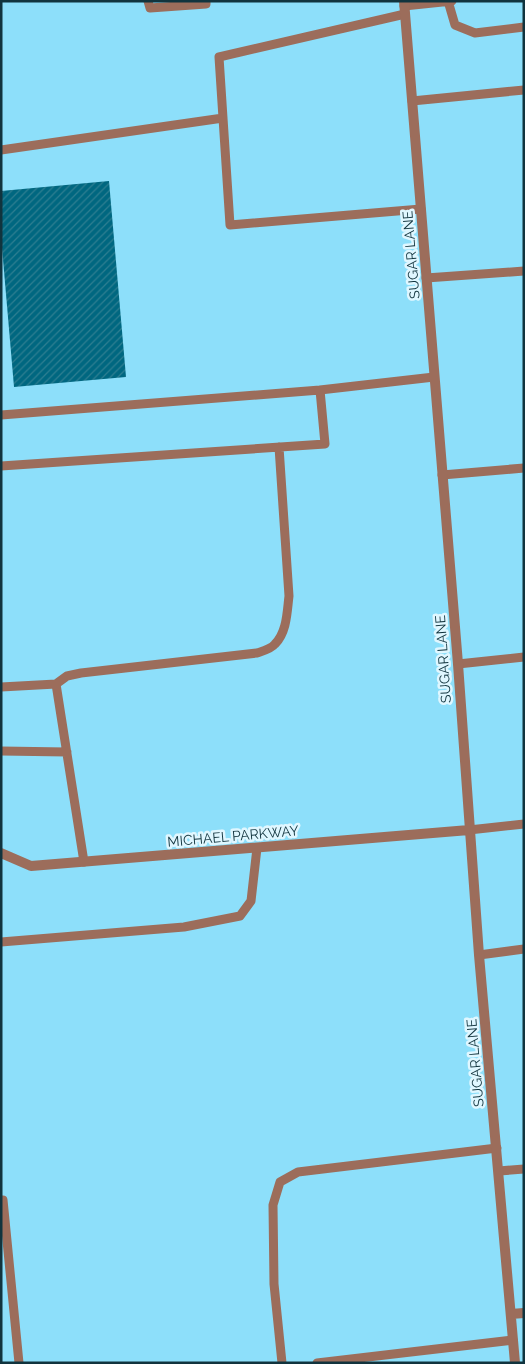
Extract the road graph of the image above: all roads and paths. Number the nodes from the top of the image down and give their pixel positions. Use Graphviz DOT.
graph roads {
  1 [pos="148,1"];
  2 [pos="206,1"];
  3 [pos="448,1"];
  4 [pos="452,1"];
  5 [pos="404,7"];
  6 [pos="524,27"];
  7 [pos="524,90"];
  8 [pos="412,101"];
  9 [pos="223,118"];
  10 [pos="1,150"];
  11 [pos="421,209"];
  12 [pos="524,271"];
  13 [pos="426,278"];
  14 [pos="434,377"];
  15 [pos="320,390"];
  16 [pos="1,415"];
  17 [pos="279,447"];
  18 [pos="1,466"];
  19 [pos="524,468"];
  20 [pos="442,475"];
  21 [pos="524,657"];
  22 [pos="458,664"];
  23 [pos="56,684"];
  24 [pos="1,688"];
  25 [pos="1,751"];
  26 [pos="67,752"];
  27 [pos="524,824"];
  28 [pos="469,830"];
  29 [pos="257,848"];
  30 [pos="1,853"];
  31 [pos="84,862"];
  32 [pos="1,942"];
  33 [pos="524,949"];
  34 [pos="479,955"];
  35 [pos="497,1148"];
  36 [pos="524,1169"];
  37 [pos="499,1172"];
  38 [pos="1,1200"];
  39 [pos="524,1313"];
  40 [pos="511,1314"];
  41 [pos="513,1340"];
  42 [pos="19,1363"];
  43 [pos="282,1363"];
  44 [pos="317,1363"];
  45 [pos="515,1363"];
  1 -- 2 [label="lane"];
  3 -- 4 [label="lane"];
  3 -- 5 [label="lane"];
  3 -- 6 [label="lane"];
  5 -- 8 [label="street, SUGAR LANE"];
  5 -- 9 [label="lane"];
  7 -- 8 [label="lane"];
  8 -- 11 [label="street, SUGAR LANE"];
  9 -- 10 [label="lane"];
  9 -- 11 [label="lane"];
  11 -- 13 [label="street, SUGAR LANE"];
  12 -- 13 [label="lane"];
  13 -- 14 [label="street, SUGAR LANE"];
  14 -- 15 [label="lane"];
  14 -- 20 [label="street, SUGAR LANE"];
  15 -- 16 [label="lane"];
  15 -- 17 [label="lane"];
  17 -- 18 [label="lane"];
  17 -- 23 [label="lane"];
  19 -- 20 [label="lane"];
  20 -- 22 [label="street, SUGAR LANE"];
  21 -- 22 [label="lane"];
  22 -- 28 [label="street, SUGAR LANE"];
  23 -- 24 [label="lane"];
  23 -- 26 [label="lane"];
  25 -- 26 [label="lane"];
  26 -- 31 [label="lane"];
  27 -- 28 [label="lane"];
  28 -- 29 [label="street, MICHAEL PARKWAY"];
  28 -- 34 [label="street, SUGAR LANE"];
  29 -- 31 [label="street, MICHAEL PARKWAY"];
  29 -- 32 [label="lane"];
  30 -- 31 [label="street, MICHAEL PARKWAY"];
  33 -- 34 [label="lane"];
  34 -- 35 [label="street, SUGAR LANE"];
  35 -- 37 [label="street, SUGAR LANE"];
  35 -- 43 [label="lane"];
  36 -- 37 [label="lane"];
  37 -- 40 [label="street, SUGAR LANE"];
  38 -- 42 [label="lane"];
  39 -- 40 [label="street"];
  40 -- 41 [label="street, SUGAR LANE"];
  41 -- 44 [label="lane"];
  41 -- 45 [label="street, SUGAR LANE"];
}
